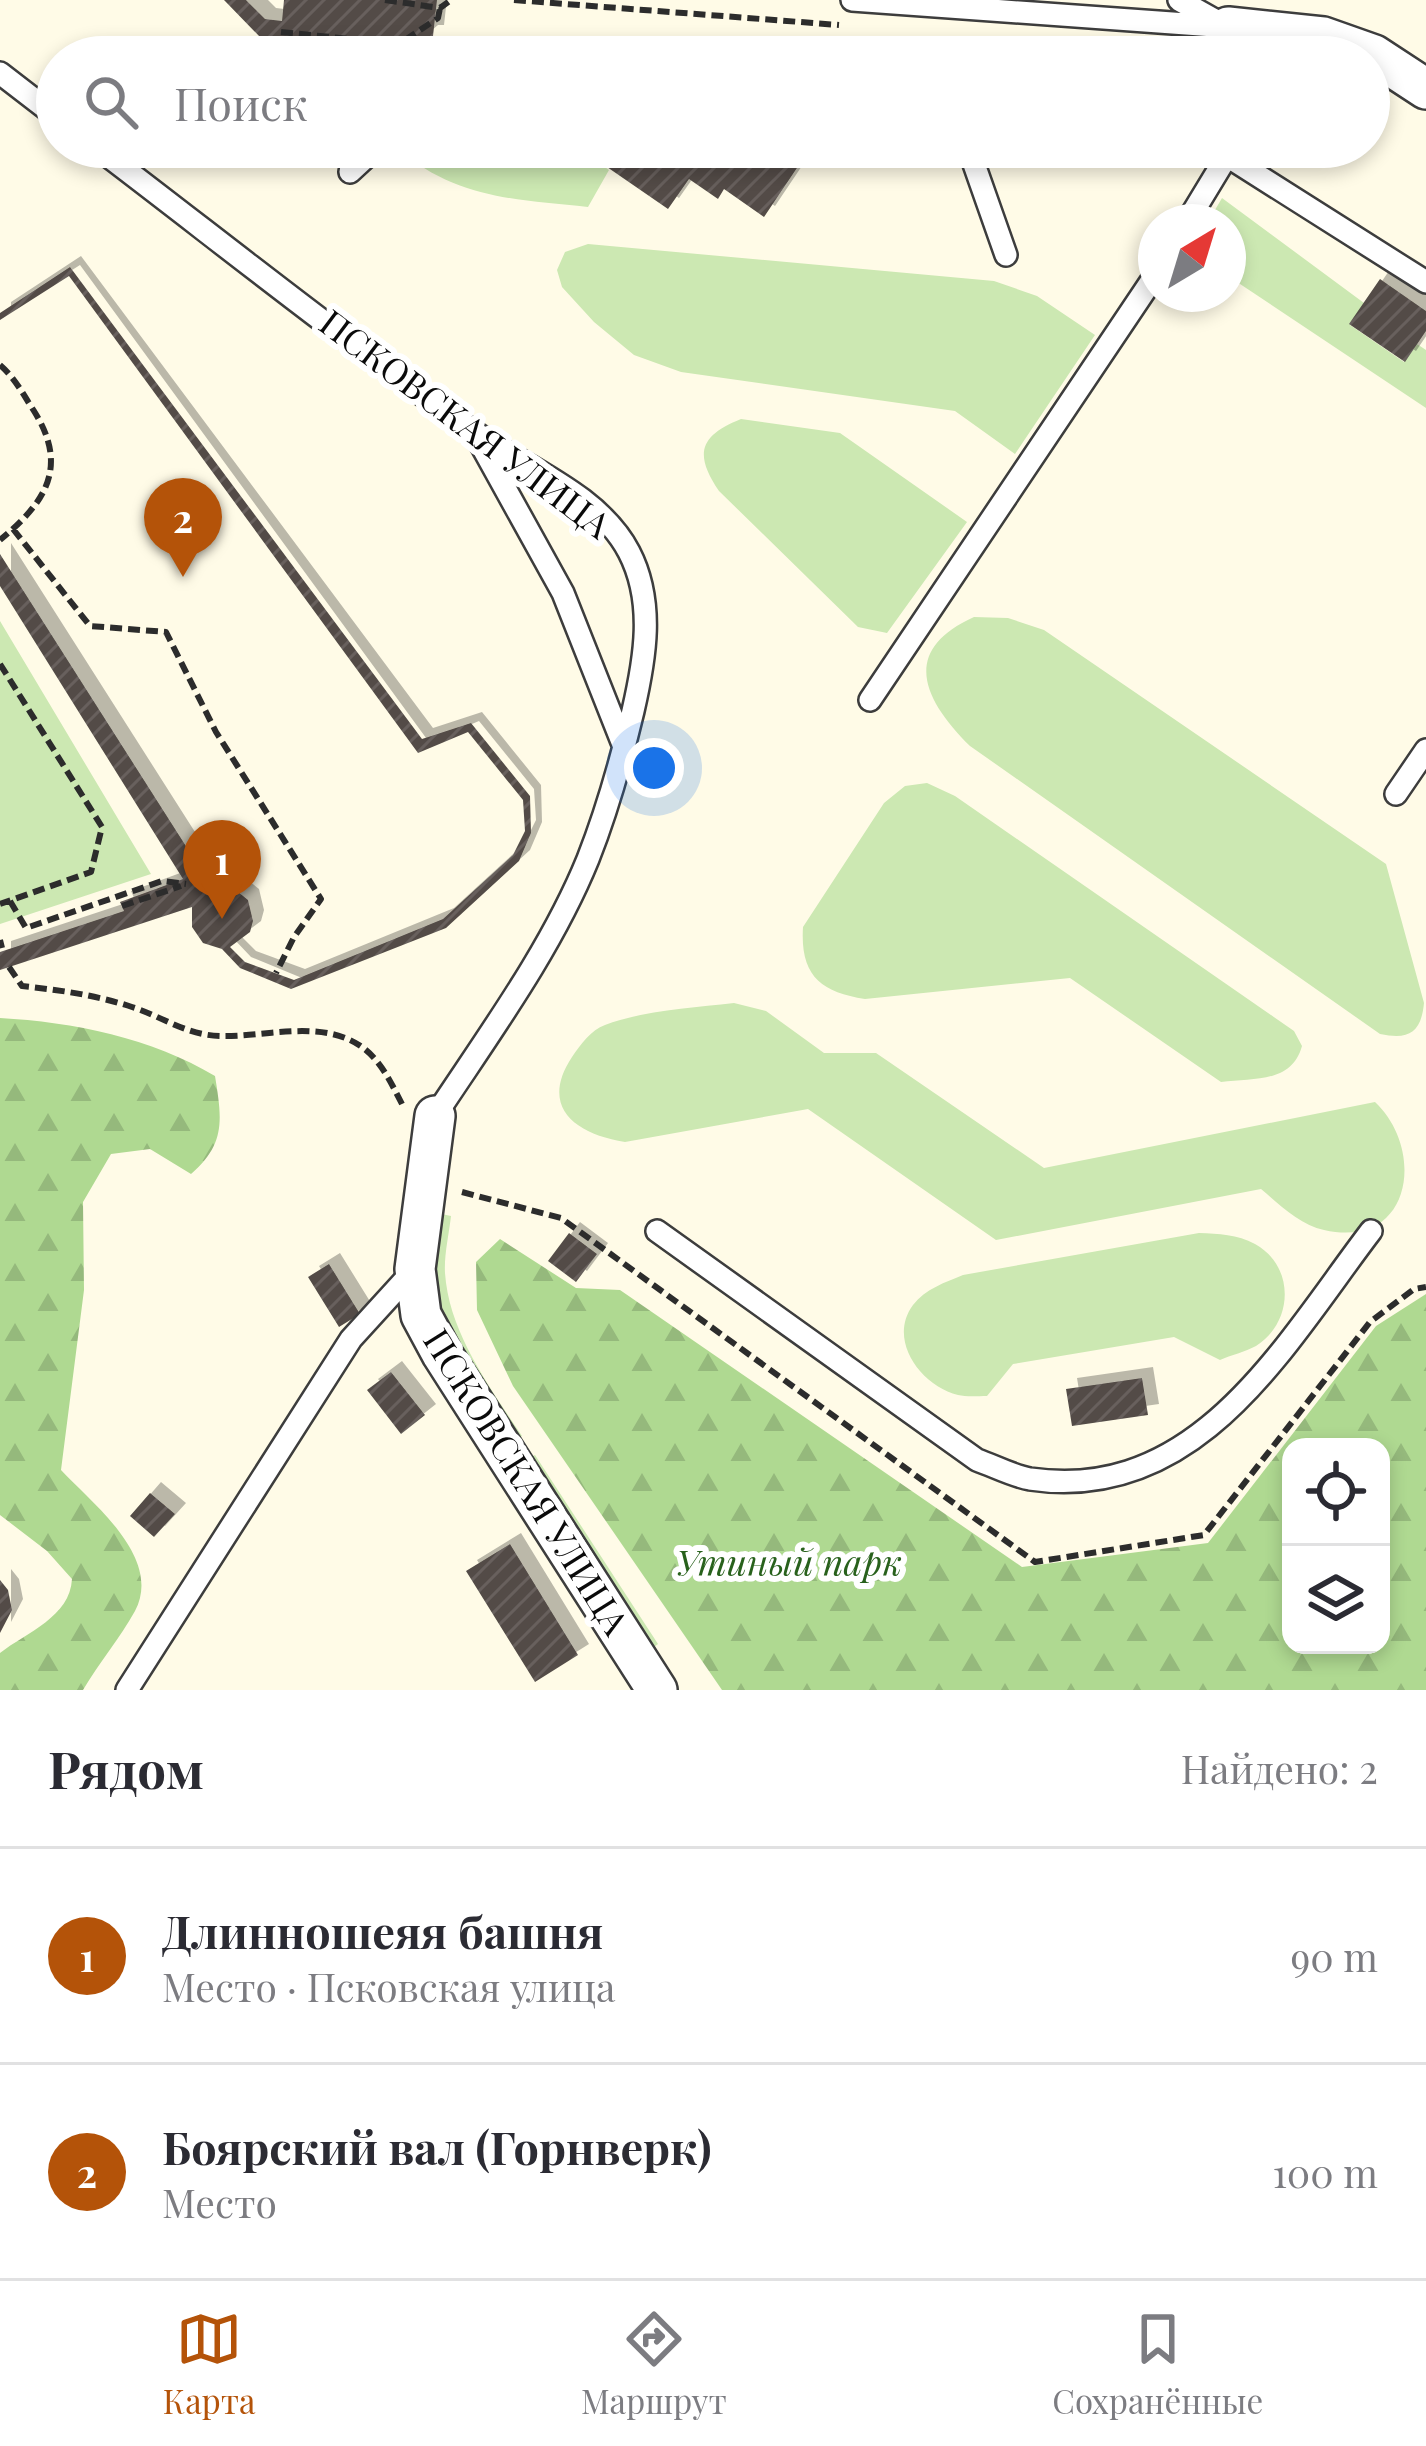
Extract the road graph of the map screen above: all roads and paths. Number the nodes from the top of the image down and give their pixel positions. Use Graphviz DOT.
graph roads {
  1 [pos="385,0"];
  2 [pos="452,0"];
  3 [pos="852,0"];
  4 [pos="1179,0"];
  5 [pos="440,8"];
  6 [pos="1228,27"];
  7 [pos="281,32"];
  8 [pos="320,36"];
  9 [pos="411,36"];
  10 [pos="1314,36"];
  11 [pos="1390,65"];
  12 [pos="0,73"];
  13 [pos="1426,88"];
  14 [pos="36,101"];
  15 [pos="124,168"];
  16 [pos="354,168"];
  17 [pos="975,168"];
  18 [pos="1216,168"];
  19 [pos="1251,168"];
  20 [pos="350,172"];
  21 [pos="1197,204"];
  22 [pos="1006,255"];
  23 [pos="1426,282"];
  24 [pos="1138,301"];
  25 [pos="0,365"];
  26 [pos="474,433"];
  27 [pos="13,529"];
  28 [pos="0,540"];
  29 [pos="0,664"];
  30 [pos="870,700"];
  31 [pos="625,747"];
  32 [pos="1426,750"];
  33 [pos="1396,794"];
  34 [pos="10,901"];
  35 [pos="0,904"];
  36 [pos="122,906"];
  37 [pos="8,967"];
  38 [pos="276,973"];
  39 [pos="424,1123"];
  40 [pos="658,1231"];
  41 [pos="1371,1231"];
  42 [pos="415,1269"];
  43 [pos="1426,1287"];
  44 [pos="127,1690"];
  45 [pos="657,1690"];
  1 -- 5 [label="path"];
  2 -- 5 [label="path"];
  3 -- 6 [label="lane"];
  4 -- 6 [label="lane"];
  5 -- 9 [label="path"];
  6 -- 10 [label="street"];
  7 -- 8 [label="path"];
  11 -- 13 [label="street"];
  12 -- 14 [label="lane"];
  15 -- 26 [label="lane, ПСКОВСКАЯ УЛИЦА"];
  16 -- 20 [label="lane"];
  17 -- 22 [label="lane"];
  18 -- 21 [label="lane"];
  19 -- 23 [label="lane"];
  24 -- 30 [label="lane"];
  25 -- 27 [label="path"];
  26 -- 31 [label="lane"];
  26 -- 31 [label="lane, ПСКОВСКАЯ УЛИЦА"];
  27 -- 28 [label="path"];
  27 -- 38 [label="path"];
  29 -- 34 [label="path"];
  31 -- 39 [label="lane, ПСКОВСКАЯ УЛИЦА"];
  32 -- 33 [label="lane"];
  34 -- 35 [label="path"];
  34 -- 36 [label="path"];
  37 -- 39 [label="path"];
  39 -- 42 [label="street, ПСКОВСКАЯ УЛИЦА"];
  39 -- 43 [label="path"];
  40 -- 41 [label="lane"];
  42 -- 44 [label="lane"];
  42 -- 45 [label="street, ПСКОВСКАЯ УЛИЦА"];
}
